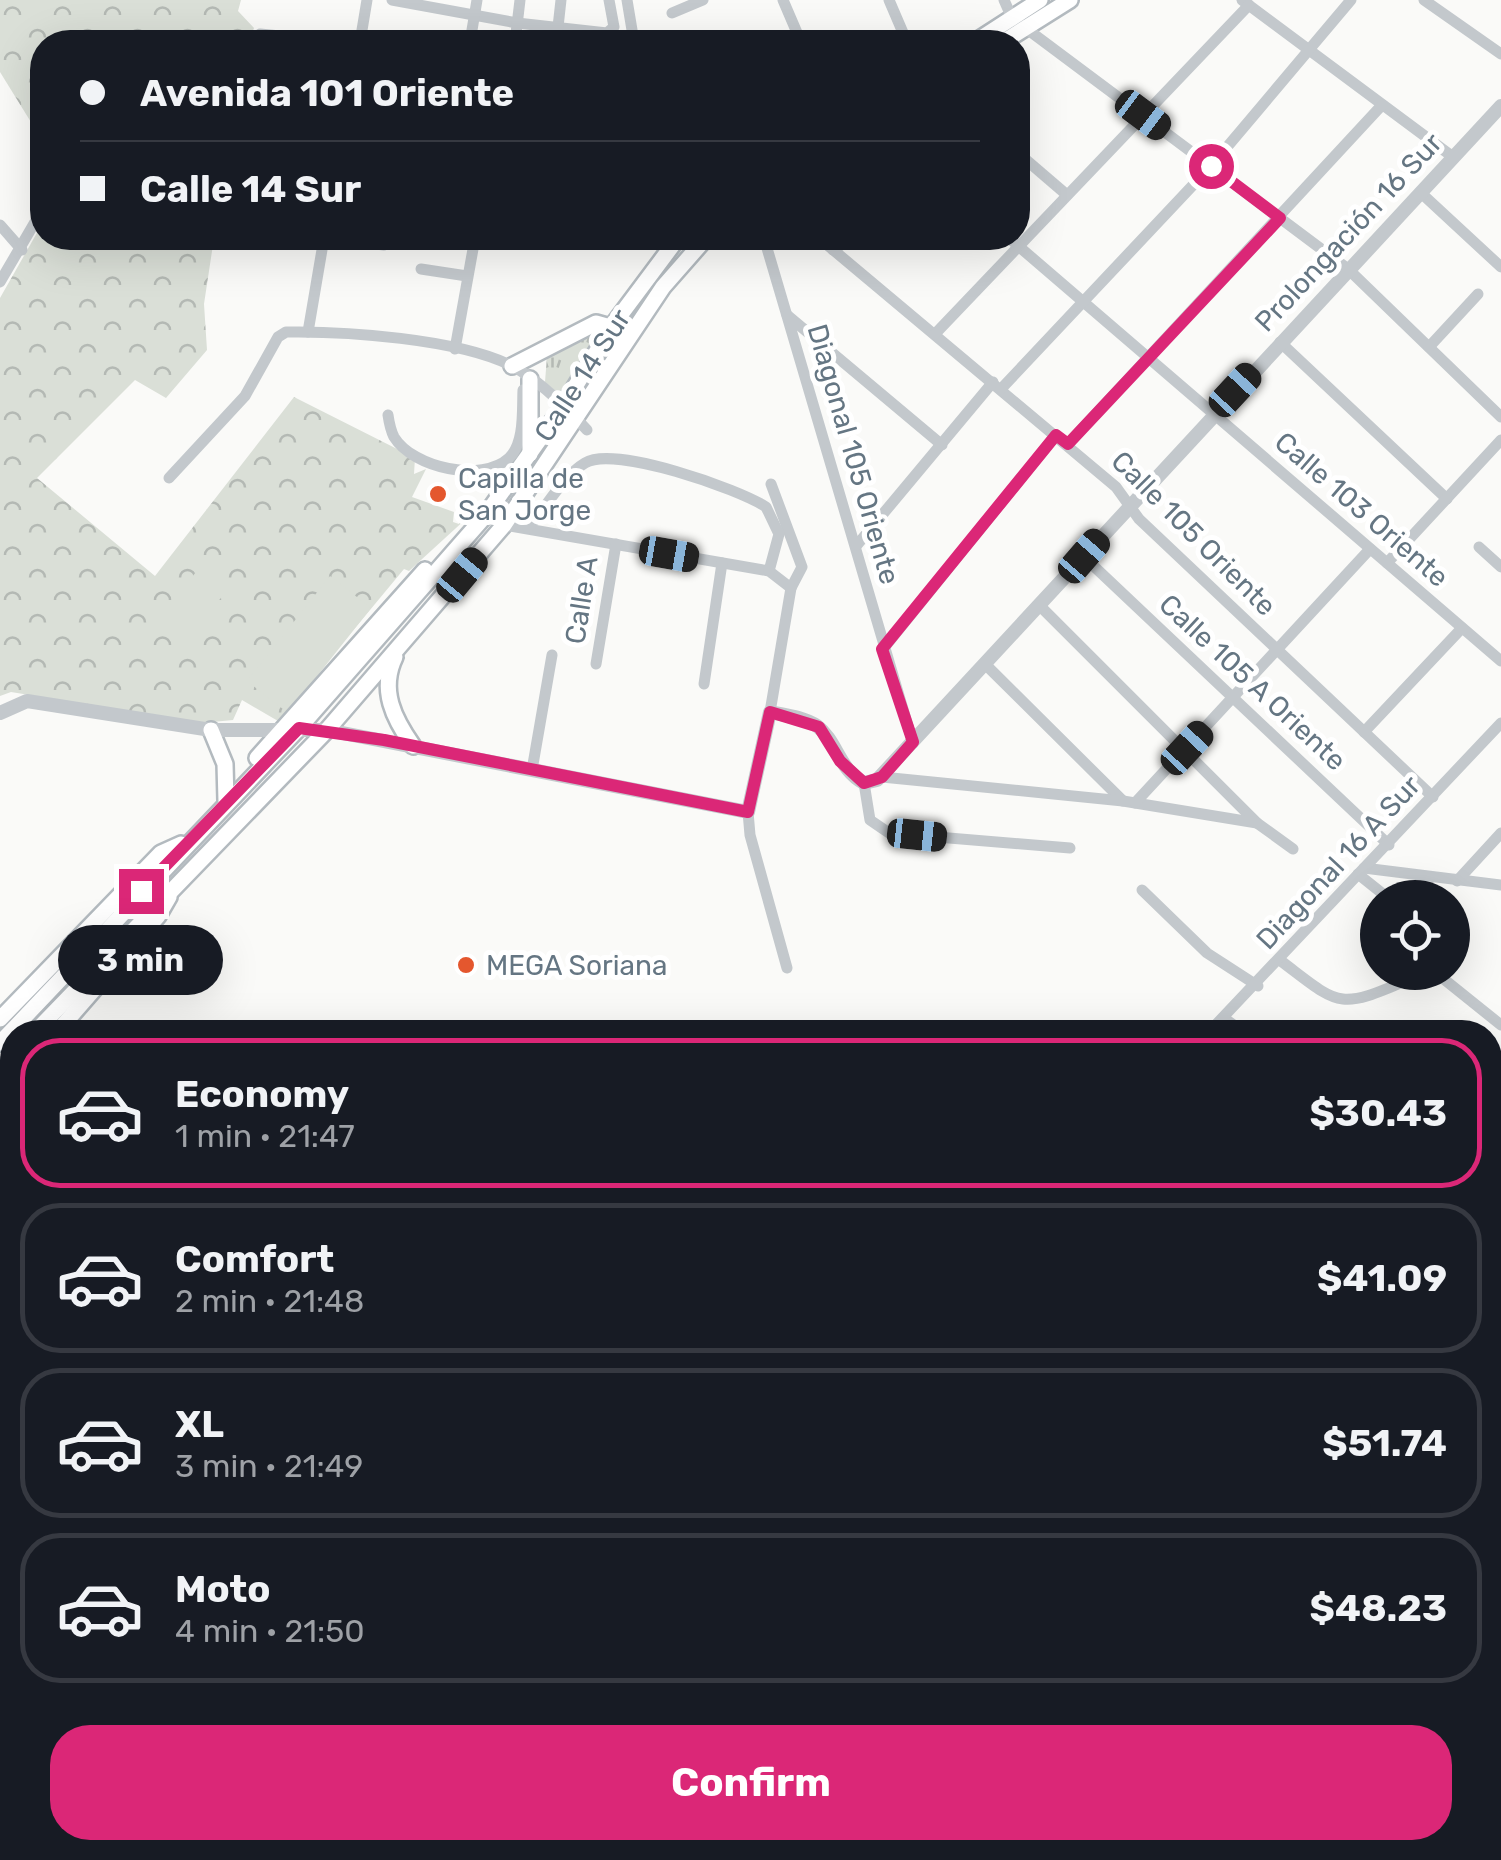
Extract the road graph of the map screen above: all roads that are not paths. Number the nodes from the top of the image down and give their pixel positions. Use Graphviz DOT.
graph roads {
  1 [pos="367,0"];
  2 [pos="392,0"];
  3 [pos="477,0"];
  4 [pos="520,0"];
  5 [pos="561,0"];
  6 [pos="609,0"];
  7 [pos="626,0"];
  8 [pos="703,0"];
  9 [pos="782,0"];
  10 [pos="889,0"];
  11 [pos="1004,0"];
  12 [pos="1040,0"];
  13 [pos="1070,0"];
  14 [pos="1351,0"];
  15 [pos="1424,0"];
  16 [pos="1245,2"];
  17 [pos="438,4"];
  18 [pos="672,13"];
  19 [pos="475,16"];
  20 [pos="1012,18"];
  21 [pos="517,23"];
  22 [pos="558,27"];
  23 [pos="1026,29"];
  24 [pos="362,30"];
  25 [pos="472,30"];
  26 [pos="516,30"];
  27 [pos="599,30"];
  28 [pos="613,30"];
  29 [pos="632,30"];
  30 [pos="796,30"];
  31 [pos="902,30"];
  32 [pos="994,30"];
  33 [pos="1030,32"];
  34 [pos="1310,51"];
  35 [pos="1501,54"];
  36 [pos="1382,105"];
  37 [pos="1501,106"];
  38 [pos="1143,115"];
  39 [pos="1453,158"];
  40 [pos="1030,164"];
  41 [pos="1211,166"];
  42 [pos="1420,192"];
  43 [pos="1067,195"];
  44 [pos="1280,218"];
  45 [pos="0,225"];
  46 [pos="1030,228"];
  47 [pos="30,234"];
  48 [pos="22,250"];
  49 [pos="322,250"];
  50 [pos="472,250"];
  51 [pos="666,250"];
  52 [pos="694,250"];
  53 [pos="768,250"];
  54 [pos="834,250"];
  55 [pos="1007,250"];
  56 [pos="1024,250"];
  57 [pos="1501,267"];
  58 [pos="420,269"];
  59 [pos="1348,269"];
  60 [pos="467,276"];
  61 [pos="0,282"];
  62 [pos="1478,294"];
  63 [pos="1083,300"];
  64 [pos="787,316"];
  65 [pos="613,324"];
  66 [pos="308,332"];
  67 [pos="935,334"];
  68 [pos="631,338"];
  69 [pos="1280,342"];
  70 [pos="1429,348"];
  71 [pos="455,349"];
  72 [pos="1150,359"];
  73 [pos="522,373"];
  74 [pos="997,386"];
  75 [pos="562,408"];
  76 [pos="1213,413"];
  77 [pos="388,415"];
  78 [pos="1501,417"];
  79 [pos="582,425"];
  80 [pos="1056,435"];
  81 [pos="1501,440"];
  82 [pos="1068,444"];
  83 [pos="942,445"];
  84 [pos="530,456"];
  85 [pos="169,478"];
  86 [pos="771,484"];
  87 [pos="1446,499"];
  88 [pos="1131,502"];
  89 [pos="504,525"];
  90 [pos="528,528"];
  91 [pos="616,544"];
  92 [pos="857,545"];
  93 [pos="1479,547"];
  94 [pos="457,548"];
  95 [pos="1370,549"];
  96 [pos="1084,556"];
  97 [pos="722,563"];
  98 [pos="1387,563"];
  99 [pos="1501,567"];
  100 [pos="769,571"];
  101 [pos="791,588"];
  102 [pos="1039,605"];
  103 [pos="1462,628"];
  104 [pos="399,649"];
  105 [pos="882,649"];
  106 [pos="1278,652"];
  107 [pos="552,655"];
  108 [pos="1501,661"];
  109 [pos="596,664"];
  110 [pos="986,665"];
  111 [pos="704,684"];
  112 [pos="1234,698"];
  113 [pos="770,712"];
  114 [pos="0,713"];
  115 [pos="1501,723"];
  116 [pos="299,728"];
  117 [pos="282,729"];
  118 [pos="210,730"];
  119 [pos="327,730"];
  120 [pos="1364,732"];
  121 [pos="913,742"];
  122 [pos="413,746"];
  123 [pos="1187,748"];
  124 [pos="532,770"];
  125 [pos="882,777"];
  126 [pos="864,783"];
  127 [pos="230,797"];
  128 [pos="1433,797"];
  129 [pos="1129,802"];
  130 [pos="748,812"];
  131 [pos="1257,823"];
  132 [pos="1501,833"];
  133 [pos="189,840"];
  134 [pos="1388,845"];
  135 [pos="1070,848"];
  136 [pos="1293,849"];
  137 [pos="1361,871"];
  138 [pos="1370,880"];
  139 [pos="1447,880"];
  140 [pos="1458,880"];
  141 [pos="1470,882"];
  142 [pos="176,884"];
  143 [pos="1501,885"];
  144 [pos="1142,890"];
  145 [pos="1281,961"];
  146 [pos="787,968"];
  147 [pos="1258,986"];
  148 [pos="1385,990"];
  149 [pos="1457,990"];
  150 [pos="1224,1018"];
  151 [pos="0,1019"];
  152 [pos="21,1020"];
  153 [pos="46,1020"];
  154 [pos="67,1020"];
  155 [pos="1227,1020"];
  156 [pos="1495,1020"];
  1 -- 24 [label="street"];
  2 -- 17 [label="street"];
  3 -- 19 [label="street"];
  4 -- 21 [label="street"];
  5 -- 22 [label="street"];
  6 -- 28 [label="street"];
  7 -- 29 [label="street"];
  8 -- 18 [label="street"];
  9 -- 30 [label="street"];
  10 -- 31 [label="street"];
  11 -- 20 [label="street"];
  12 -- 20 [label="main road"];
  13 -- 23 [label="main road"];
  14 -- 34 [label="street"];
  15 -- 35 [label="street"];
  16 -- 34 [label="street"];
  16 -- 38 [label="street"];
  17 -- 19 [label="street"];
  19 -- 21 [label="street"];
  19 -- 25 [label="street"];
  20 -- 23 [label="street"];
  20 -- 32 [label="main road"];
  21 -- 22 [label="street"];
  21 -- 26 [label="street"];
  22 -- 27 [label="street"];
  33 -- 38 [label="street"];
  34 -- 36 [label="street"];
  34 -- 41 [label="street"];
  36 -- 39 [label="street"];
  36 -- 44 [label="street"];
  37 -- 39 [label="street, Prolongación 16 Sur"];
  38 -- 41 [label="street"];
  38 -- 43 [label="street"];
  39 -- 42 [label="street, Prolongación 16 Sur"];
  40 -- 43 [label="street"];
  41 -- 44 [label="street"];
  41 -- 63 [label="street"];
  42 -- 57 [label="street"];
  42 -- 59 [label="street, Prolongación 16 Sur"];
  43 -- 46 [label="street"];
  44 -- 59 [label="street"];
  44 -- 72 [label="street"];
  45 -- 48 [label="street"];
  47 -- 48 [label="street"];
  48 -- 61 [label="street"];
  49 -- 66 [label="street"];
  50 -- 60 [label="street"];
  51 -- 65 [label="main road, Calle 14 Sur"];
  52 -- 68 [label="main road, Calle 14 Sur"];
  53 -- 64 [label="street, Diagonal 105 Oriente"];
  54 -- 67 [label="street, Calle 105 Oriente"];
  55 -- 67 [label="street"];
  56 -- 63 [label="street, Calle 103 Oriente"];
  58 -- 60 [label="street"];
  59 -- 69 [label="street, Prolongación 16 Sur"];
  59 -- 70 [label="street"];
  60 -- 71 [label="street"];
  62 -- 70 [label="street"];
  63 -- 72 [label="street, Calle 103 Oriente"];
  63 -- 74 [label="street"];
  64 -- 83 [label="street"];
  64 -- 92 [label="street, Diagonal 105 Oriente"];
  65 -- 68 [label="main road"];
  65 -- 73 [label="main road"];
  65 -- 75 [label="main road, Calle 14 Sur"];
  66 -- 71 [label="street"];
  66 -- 85 [label="street"];
  67 -- 74 [label="street, Calle 105 Oriente"];
  68 -- 79 [label="main road, Calle 14 Sur"];
  69 -- 76 [label="street, Prolongación 16 Sur"];
  69 -- 87 [label="street"];
  70 -- 78 [label="street"];
  71 -- 73 [label="street"];
  72 -- 76 [label="street, Calle 103 Oriente"];
  72 -- 82 [label="street"];
  73 -- 75 [label="street"];
  73 -- 77 [label="street"];
  73 -- 84 [label="main road"];
  74 -- 80 [label="street, Calle 105 Oriente"];
  74 -- 83 [label="street"];
  75 -- 79 [label="street"];
  75 -- 84 [label="main road, Calle 14 Sur"];
  76 -- 88 [label="street, Prolongación 16 Sur"];
  76 -- 95 [label="street, Calle 103 Oriente"];
  79 -- 89 [label="main road, Calle 14 Sur"];
  80 -- 82 [label="street, Calle 105 Oriente"];
  80 -- 105 [label="street"];
  81 -- 87 [label="street"];
  82 -- 88 [label="street, Calle 105 Oriente"];
  83 -- 92 [label="street"];
  84 -- 94 [label="main road, Calle 14 Sur"];
  86 -- 101 [label="street"];
  87 -- 98 [label="street"];
  88 -- 96 [label="street, Prolongación 16 Sur"];
  88 -- 106 [label="street, Calle 105 Oriente"];
  89 -- 90 [label="street"];
  89 -- 104 [label="main road, Calle 14 Sur"];
  90 -- 91 [label="street"];
  90 -- 100 [label="street"];
  91 -- 97 [label="street"];
  91 -- 109 [label="street, Calle A"];
  92 -- 105 [label="street, Diagonal 105 Oriente"];
  93 -- 99 [label="street"];
  94 -- 116 [label="main road, Calle 14 Sur"];
  94 -- 117 [label="main road"];
  95 -- 98 [label="street, Calle 103 Oriente"];
  95 -- 106 [label="street"];
  96 -- 102 [label="street, Prolongación 16 Sur"];
  96 -- 112 [label="street, Calle 105 A Oriente"];
  97 -- 100 [label="street"];
  97 -- 111 [label="street"];
  98 -- 103 [label="street, Calle 103 Oriente"];
  100 -- 101 [label="street"];
  101 -- 113 [label="street"];
  102 -- 110 [label="street, Prolongación 16 Sur"];
  102 -- 123 [label="street"];
  103 -- 108 [label="street, Calle 103 Oriente"];
  103 -- 120 [label="street"];
  104 -- 119 [label="main road, Calle 14 Sur"];
  104 -- 122 [label="main road"];
  105 -- 121 [label="street, Diagonal 105 Oriente"];
  106 -- 112 [label="street"];
  106 -- 120 [label="street, Calle 105 Oriente"];
  107 -- 124 [label="street"];
  110 -- 121 [label="street, Prolongación 16 Sur"];
  110 -- 129 [label="street"];
  112 -- 123 [label="street"];
  112 -- 134 [label="street, Calle 105 A Oriente"];
  113 -- 126 [label="street"];
  113 -- 130 [label="street"];
  114 -- 118 [label="street"];
  115 -- 128 [label="street, Diagonal 16 A Sur"];
  116 -- 117 [label="street"];
  116 -- 119 [label="street"];
  116 -- 127 [label="main road, Calle 14 Sur"];
  117 -- 118 [label="street"];
  117 -- 127 [label="main road"];
  118 -- 127 [label="main road"];
  119 -- 122 [label="street"];
  119 -- 142 [label="main road, Calle 14 Sur"];
  120 -- 128 [label="street, Calle 105 Oriente"];
  121 -- 125 [label="street, Prolongación 16 Sur"];
  122 -- 124 [label="street"];
  123 -- 129 [label="street"];
  123 -- 131 [label="street"];
  124 -- 130 [label="street"];
  125 -- 126 [label="street"];
  125 -- 129 [label="street"];
  126 -- 135 [label="street"];
  127 -- 133 [label="main road, Calle 14 Sur"];
  128 -- 134 [label="street, Diagonal 16 A Sur"];
  129 -- 131 [label="street"];
  130 -- 146 [label="street"];
  131 -- 136 [label="street"];
  132 -- 140 [label="street"];
  133 -- 151 [label="main road"];
  133 -- 152 [label="main road, Calle 14 Sur"];
  134 -- 137 [label="street, Diagonal 16 A Sur"];
  137 -- 138 [label="street"];
  137 -- 139 [label="street"];
  137 -- 145 [label="street, Diagonal 16 A Sur"];
  141 -- 143 [label="street"];
  142 -- 153 [label="main road, Calle 14 Sur"];
  142 -- 154 [label="main road"];
  144 -- 147 [label="street"];
  145 -- 147 [label="street, Diagonal 16 A Sur"];
  145 -- 148 [label="street"];
  147 -- 150 [label="street, Diagonal 16 A Sur"];
  149 -- 156 [label="street"];
  150 -- 155 [label="street"];
}
